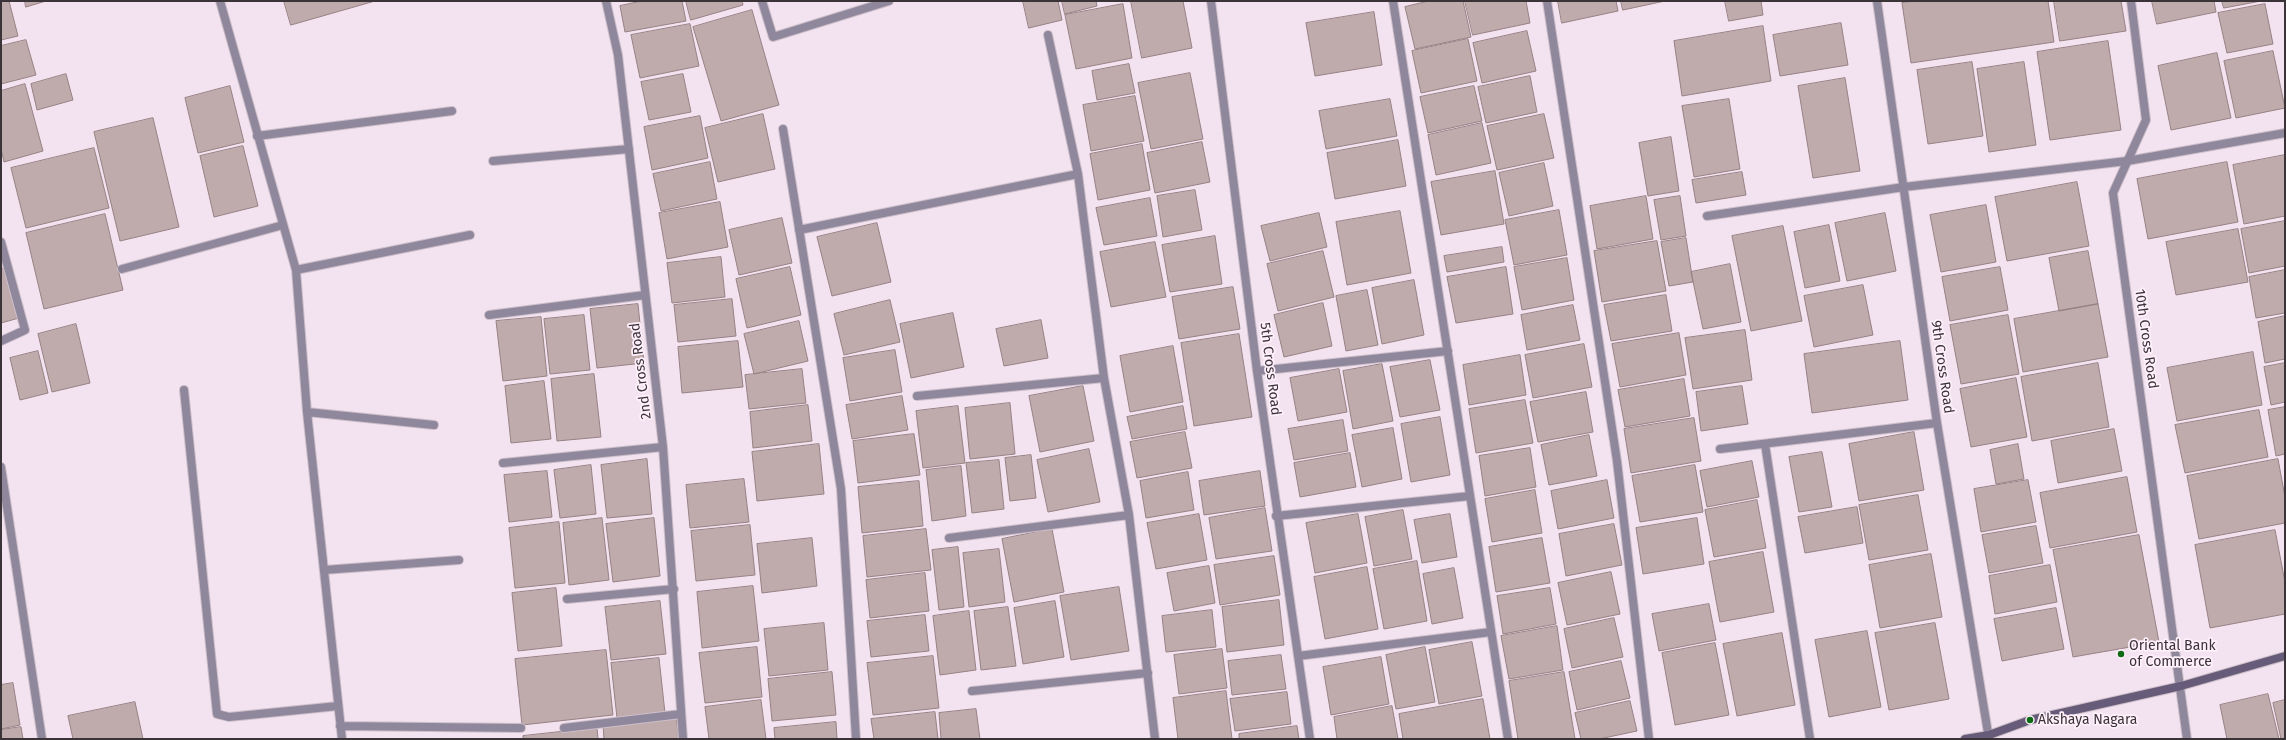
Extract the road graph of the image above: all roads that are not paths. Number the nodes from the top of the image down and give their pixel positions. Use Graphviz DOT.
graph roads {
  1 [pos="220,1"];
  2 [pos="606,1"];
  3 [pos="762,1"];
  4 [pos="889,1"];
  5 [pos="1211,1"];
  6 [pos="1393,1"];
  7 [pos="1547,1"];
  8 [pos="1877,1"];
  9 [pos="2131,1"];
  10 [pos="1048,35"];
  11 [pos="452,111"];
  12 [pos="783,129"];
  13 [pos="2285,133"];
  14 [pos="257,136"];
  15 [pos="629,149"];
  16 [pos="493,161"];
  17 [pos="2127,161"];
  18 [pos="1078,174"];
  19 [pos="1904,187"];
  20 [pos="1707,216"];
  21 [pos="282,225"];
  22 [pos="799,230"];
  23 [pos="470,235"];
  24 [pos="1,242"];
  25 [pos="122,269"];
  26 [pos="296,270"];
  27 [pos="645,295"];
  28 [pos="489,315"];
  29 [pos="1,341"];
  30 [pos="1448,351"];
  31 [pos="1257,371"];
  32 [pos="1104,378"];
  33 [pos="184,390"];
  34 [pos="917,396"];
  35 [pos="307,412"];
  36 [pos="1937,424"];
  37 [pos="434,425"];
  38 [pos="1765,444"];
  39 [pos="663,447"];
  40 [pos="1720,449"];
  41 [pos="503,463"];
  42 [pos="1,467"];
  43 [pos="1470,496"];
  44 [pos="1129,515"];
  45 [pos="1276,516"];
  46 [pos="949,538"];
  47 [pos="459,560"];
  48 [pos="324,570"];
  49 [pos="674,590"];
  50 [pos="567,599"];
  51 [pos="1491,632"];
  52 [pos="1298,656"];
  53 [pos="2285,656"];
  54 [pos="1148,673"];
  55 [pos="2181,686"];
  56 [pos="972,691"];
  57 [pos="338,706"];
  58 [pos="681,714"];
  59 [pos="340,726"];
  60 [pos="521,728"];
  61 [pos="564,728"];
  62 [pos="1989,737"];
  63 [pos="42,739"];
  64 [pos="342,739"];
  65 [pos="683,739"];
  66 [pos="856,739"];
  67 [pos="1155,739"];
  68 [pos="1310,739"];
  69 [pos="1508,739"];
  70 [pos="1650,739"];
  71 [pos="1810,739"];
  72 [pos="1965,739"];
  73 [pos="2187,739"];
  1 -- 14 [label="street"];
  2 -- 15 [label="street, 2nd Cross Road"];
  3 -- 4 [label="street"];
  5 -- 31 [label="street, 5th Cross Road"];
  6 -- 30 [label="street"];
  7 -- 70 [label="street"];
  8 -- 19 [label="street, 9th Cross Road"];
  9 -- 17 [label="street, 10th Cross Road"];
  10 -- 18 [label="street"];
  11 -- 14 [label="street"];
  12 -- 22 [label="street"];
  13 -- 17 [label="street"];
  14 -- 21 [label="street"];
  15 -- 16 [label="street"];
  15 -- 27 [label="street, 2nd Cross Road"];
  17 -- 19 [label="street"];
  17 -- 55 [label="street, 10th Cross Road"];
  18 -- 22 [label="street"];
  18 -- 32 [label="street"];
  19 -- 20 [label="street"];
  19 -- 36 [label="street, 9th Cross Road"];
  21 -- 25 [label="street"];
  21 -- 26 [label="street"];
  22 -- 66 [label="street"];
  23 -- 26 [label="street"];
  24 -- 29 [label="street"];
  26 -- 35 [label="street"];
  27 -- 28 [label="street"];
  27 -- 39 [label="street, 2nd Cross Road"];
  30 -- 31 [label="street"];
  30 -- 43 [label="street"];
  31 -- 45 [label="street, 5th Cross Road"];
  32 -- 34 [label="street"];
  32 -- 44 [label="street"];
  33 -- 57 [label="street"];
  35 -- 37 [label="street"];
  35 -- 48 [label="street"];
  36 -- 38 [label="street"];
  36 -- 62 [label="street, 9th Cross Road"];
  38 -- 40 [label="street"];
  38 -- 71 [label="street"];
  39 -- 41 [label="street"];
  39 -- 49 [label="street, 2nd Cross Road"];
  42 -- 63 [label="street"];
  43 -- 45 [label="street"];
  43 -- 51 [label="street"];
  44 -- 46 [label="street"];
  44 -- 54 [label="street"];
  45 -- 52 [label="street, 5th Cross Road"];
  47 -- 48 [label="street"];
  48 -- 57 [label="street"];
  49 -- 50 [label="street"];
  49 -- 58 [label="street, 2nd Cross Road"];
  51 -- 52 [label="street"];
  51 -- 69 [label="street"];
  52 -- 68 [label="street, 5th Cross Road"];
  53 -- 55 [label="main road"];
  54 -- 56 [label="street"];
  54 -- 67 [label="street"];
  55 -- 62 [label="main road"];
  55 -- 73 [label="street, 10th Cross Road"];
  57 -- 59 [label="street"];
  58 -- 61 [label="street"];
  58 -- 65 [label="street, 2nd Cross Road"];
  59 -- 60 [label="street"];
  59 -- 64 [label="street"];
  62 -- 72 [label="main road"];
}
